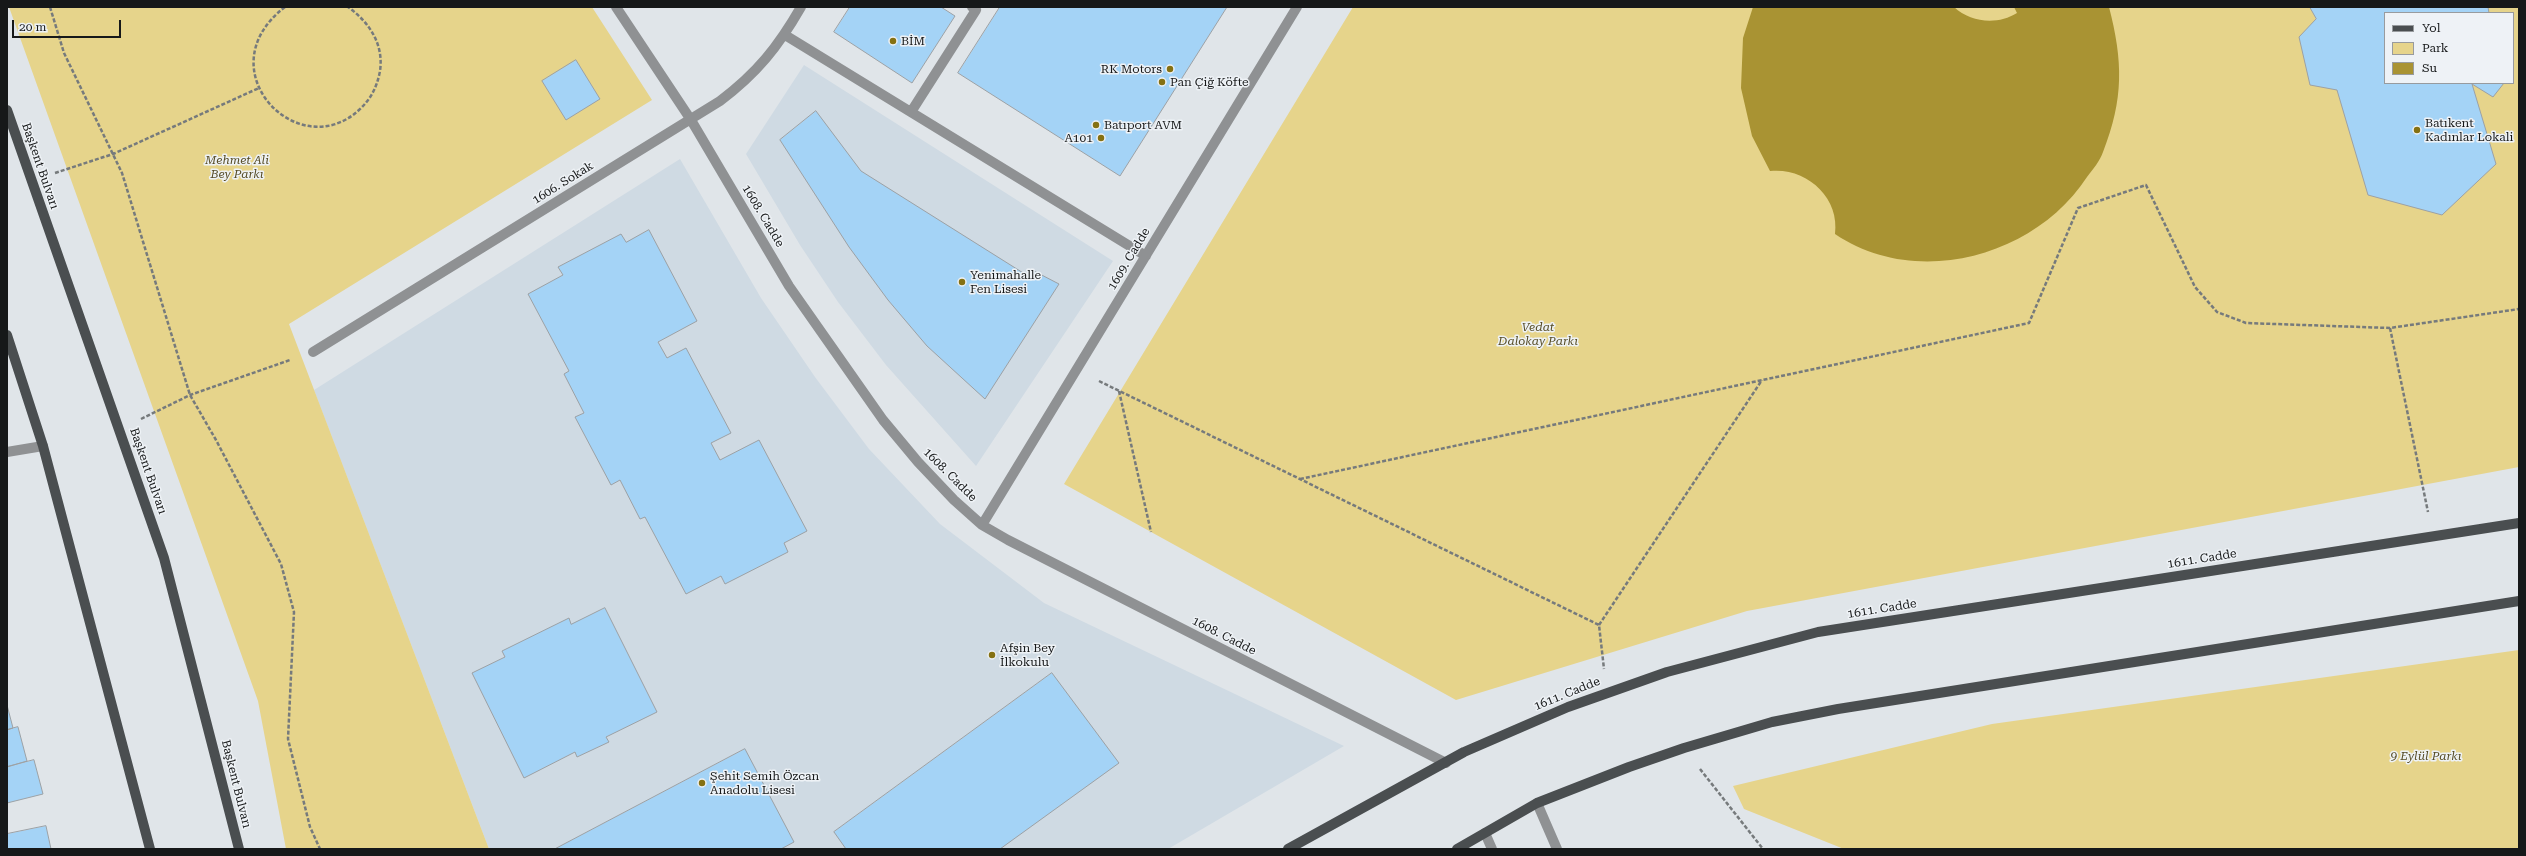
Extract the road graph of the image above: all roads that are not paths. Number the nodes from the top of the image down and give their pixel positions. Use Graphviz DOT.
graph roads {
  1 [pos="616,7"];
  2 [pos="801,7"];
  3 [pos="972,7"];
  4 [pos="1298,7"];
  5 [pos="785,35"];
  6 [pos="7,110"];
  7 [pos="911,112"];
  8 [pos="691,120"];
  9 [pos="1146,256"];
  10 [pos="7,335"];
  11 [pos="313,352"];
  12 [pos="43,446"];
  13 [pos="7,452"];
  14 [pos="2519,523"];
  15 [pos="982,525"];
  16 [pos="2519,601"];
  17 [pos="1446,763"];
  18 [pos="1537,804"];
  19 [pos="1485,833"];
  20 [pos="150,849"];
  21 [pos="239,849"];
  22 [pos="1288,849"];
  23 [pos="1457,849"];
  24 [pos="1492,849"];
  25 [pos="1557,849"];
  1 -- 8 [label="street, 1608. Cadde"];
  2 -- 5 [label="street, 1606. Sokak"];
  3 -- 7 [label="street"];
  4 -- 9 [label="street, 1609. Cadde"];
  5 -- 7 [label="street"];
  5 -- 8 [label="street, 1606. Sokak"];
  6 -- 21 [label="main road, Başkent Bulvarı"];
  7 -- 9 [label="street"];
  8 -- 11 [label="street, 1606. Sokak"];
  8 -- 15 [label="street, 1608. Cadde"];
  9 -- 15 [label="street, 1609. Cadde"];
  10 -- 12 [label="main road"];
  12 -- 13 [label="street"];
  12 -- 20 [label="main road"];
  14 -- 17 [label="main road, 1611. Cadde"];
  15 -- 17 [label="street, 1608. Cadde"];
  16 -- 18 [label="main road"];
  17 -- 22 [label="main road, 1611. Cadde"];
  18 -- 19 [label="main road"];
  18 -- 25 [label="street"];
  19 -- 23 [label="main road"];
  19 -- 24 [label="street"];
}
